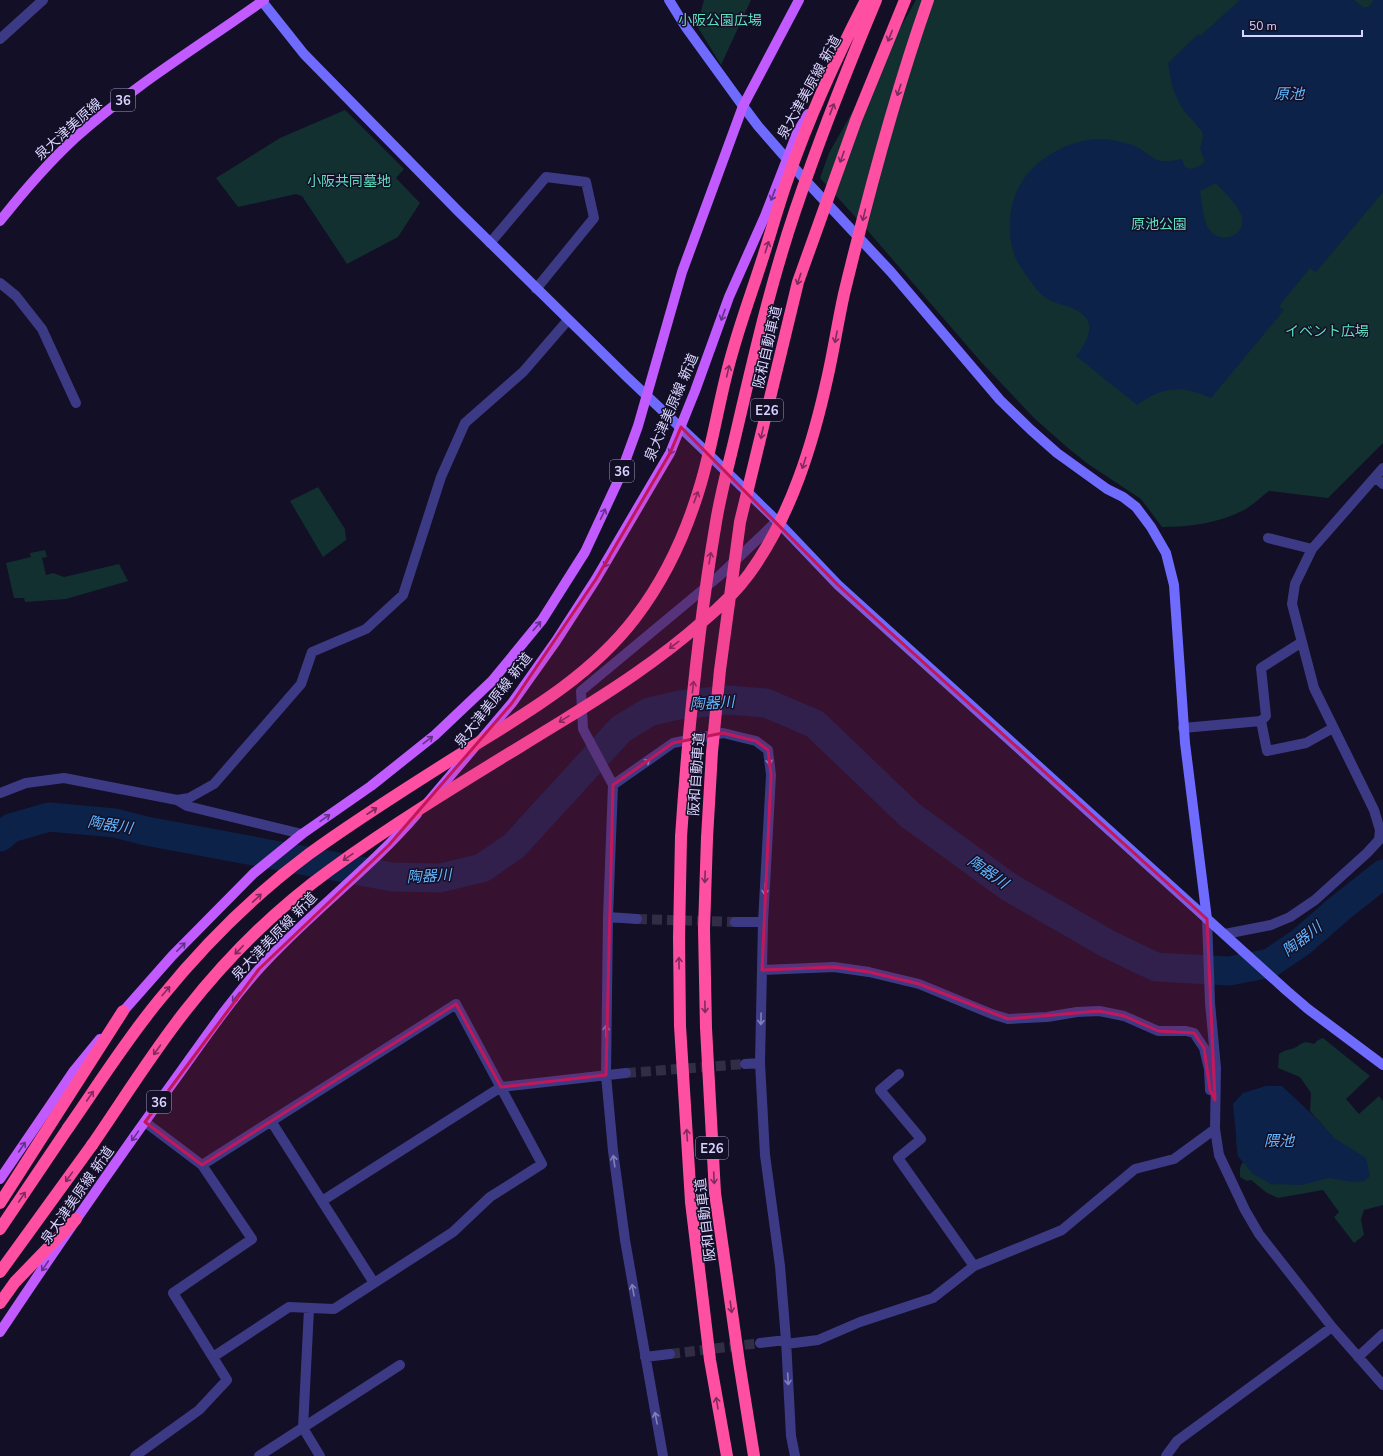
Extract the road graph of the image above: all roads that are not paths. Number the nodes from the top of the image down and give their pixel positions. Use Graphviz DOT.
graph roads {
  1 [pos="43,0"];
  2 [pos="669,0"];
  3 [pos="799,0"];
  4 [pos="866,0"];
  5 [pos="876,0"];
  6 [pos="905,0"];
  7 [pos="928,0"];
  8 [pos="262,1"];
  9 [pos="0,39"];
  10 [pos="743,106"];
  11 [pos="787,158"];
  12 [pos="0,221"];
  13 [pos="490,243"];
  14 [pos="0,282"];
  15 [pos="536,288"];
  16 [pos="568,320"];
  17 [pos="646,396"];
  18 [pos="76,403"];
  19 [pos="681,427"];
  20 [pos="1383,468"];
  21 [pos="1379,480"];
  22 [pos="776,521"];
  23 [pos="1268,538"];
  24 [pos="1312,549"];
  25 [pos="1302,642"];
  26 [pos="1261,721"];
  27 [pos="1183,728"];
  28 [pos="1333,728"];
  29 [pos="613,785"];
  30 [pos="0,793"];
  31 [pos="177,800"];
  32 [pos="302,834"];
  33 [pos="608,917"];
  34 [pos="637,919"];
  35 [pos="1207,919"];
  36 [pos="735,922"];
  37 [pos="763,922"];
  38 [pos="1225,934"];
  39 [pos="762,970"];
  40 [pos="123,1011"];
  41 [pos="760,1063"];
  42 [pos="745,1064"];
  43 [pos="1383,1065"];
  44 [pos="626,1073"];
  45 [pos="899,1074"];
  46 [pos="606,1075"];
  47 [pos="501,1087"];
  48 [pos="1215,1100"];
  49 [pos="271,1121"];
  50 [pos="145,1122"];
  51 [pos="1215,1129"];
  52 [pos="202,1165"];
  53 [pos="0,1179"];
  54 [pos="322,1201"];
  55 [pos="0,1203"];
  56 [pos="76,1219"];
  57 [pos="0,1229"];
  58 [pos="974,1266"];
  59 [pos="0,1272"];
  60 [pos="374,1283"];
  61 [pos="0,1303"];
  62 [pos="309,1309"];
  63 [pos="1332,1327"];
  64 [pos="0,1332"];
  65 [pos="1383,1334"];
  66 [pos="786,1342"];
  67 [pos="760,1343"];
  68 [pos="670,1354"];
  69 [pos="213,1357"];
  70 [pos="645,1357"];
  71 [pos="1358,1357"];
  72 [pos="400,1365"];
  73 [pos="1383,1385"];
  74 [pos="303,1428"];
  75 [pos="135,1456"];
  76 [pos="259,1456"];
  77 [pos="320,1456"];
  78 [pos="663,1456"];
  79 [pos="725,1456"];
  80 [pos="754,1456"];
  81 [pos="795,1456"];
  82 [pos="1166,1456"];
  1 -- 9 [label="street"];
  2 -- 10 [label="street"];
  3 -- 10 [label="main road, 泉大津美原線 新道 / 36"];
  57 -- 4 [label="highway, one-way, bridge"];
  5 -- 11 [label="main road, 泉大津美原線 新道 / 36"];
  79 -- 5 [label="highway, 阪和自動車道 / E26, one-way, bridge"];
  6 -- 80 [label="highway, 阪和自動車道 / E26, one-way, bridge"];
  7 -- 59 [label="highway, one-way, bridge"];
  8 -- 12 [label="main road, 泉大津美原線 / 36"];
  8 -- 13 [label="street"];
  10 -- 11 [label="street"];
  10 -- 17 [label="main road, 泉大津美原線 新道 / 36"];
  11 -- 19 [label="main road, 泉大津美原線 新道 / 36, one-way"];
  11 -- 27 [label="street"];
  13 -- 15 [label="street"];
  13 -- 15 [label="street"];
  14 -- 18 [label="street"];
  15 -- 16 [label="street"];
  16 -- 17 [label="street"];
  16 -- 31 [label="street"];
  17 -- 19 [label="street"];
  32 -- 17 [label="main road, 泉大津美原線 新道 / 36, one-way"];
  19 -- 22 [label="street"];
  19 -- 50 [label="main road, 泉大津美原線 新道 / 36, one-way"];
  20 -- 21 [label="street"];
  21 -- 24 [label="street"];
  22 -- 29 [label="street"];
  22 -- 35 [label="street"];
  23 -- 24 [label="street"];
  24 -- 25 [label="street"];
  25 -- 26 [label="street"];
  25 -- 28 [label="street"];
  26 -- 27 [label="street"];
  26 -- 28 [label="street"];
  27 -- 35 [label="street"];
  28 -- 38 [label="street"];
  29 -- 33 [label="street"];
  29 -- 37 [label="street, one-way"];
  30 -- 31 [label="street"];
  31 -- 32 [label="street"];
  40 -- 32 [label="main road, 泉大津美原線 新道 / 36, one-way"];
  33 -- 34 [label="street"];
  46 -- 33 [label="street, one-way"];
  35 -- 38 [label="street"];
  35 -- 48 [label="street"];
  36 -- 37 [label="street"];
  37 -- 39 [label="street"];
  38 -- 43 [label="street"];
  39 -- 41 [label="street, one-way"];
  39 -- 48 [label="street"];
  53 -- 40 [label="main road, 泉大津美原線 新道 / 36, one-way"];
  40 -- 55 [label="highway"];
  41 -- 42 [label="street"];
  41 -- 66 [label="street"];
  44 -- 46 [label="street"];
  45 -- 58 [label="street"];
  46 -- 47 [label="street"];
  70 -- 46 [label="street, one-way"];
  47 -- 49 [label="street"];
  47 -- 54 [label="street"];
  47 -- 60 [label="street"];
  48 -- 51 [label="street"];
  49 -- 52 [label="street"];
  49 -- 54 [label="street"];
  50 -- 52 [label="street"];
  50 -- 56 [label="main road, 泉大津美原線 新道 / 36, one-way"];
  51 -- 58 [label="street"];
  51 -- 63 [label="street"];
  52 -- 69 [label="street"];
  54 -- 60 [label="street"];
  56 -- 61 [label="highway"];
  56 -- 64 [label="main road, 泉大津美原線 新道 / 36, one-way"];
  58 -- 66 [label="street"];
  60 -- 62 [label="street"];
  62 -- 69 [label="street"];
  62 -- 74 [label="street"];
  63 -- 71 [label="street"];
  63 -- 82 [label="street"];
  65 -- 71 [label="street"];
  66 -- 67 [label="street"];
  66 -- 81 [label="street, one-way"];
  68 -- 70 [label="street"];
  69 -- 75 [label="street"];
  78 -- 70 [label="street, one-way"];
  71 -- 73 [label="street"];
  72 -- 74 [label="street"];
  74 -- 76 [label="street"];
  74 -- 77 [label="street"];
}
